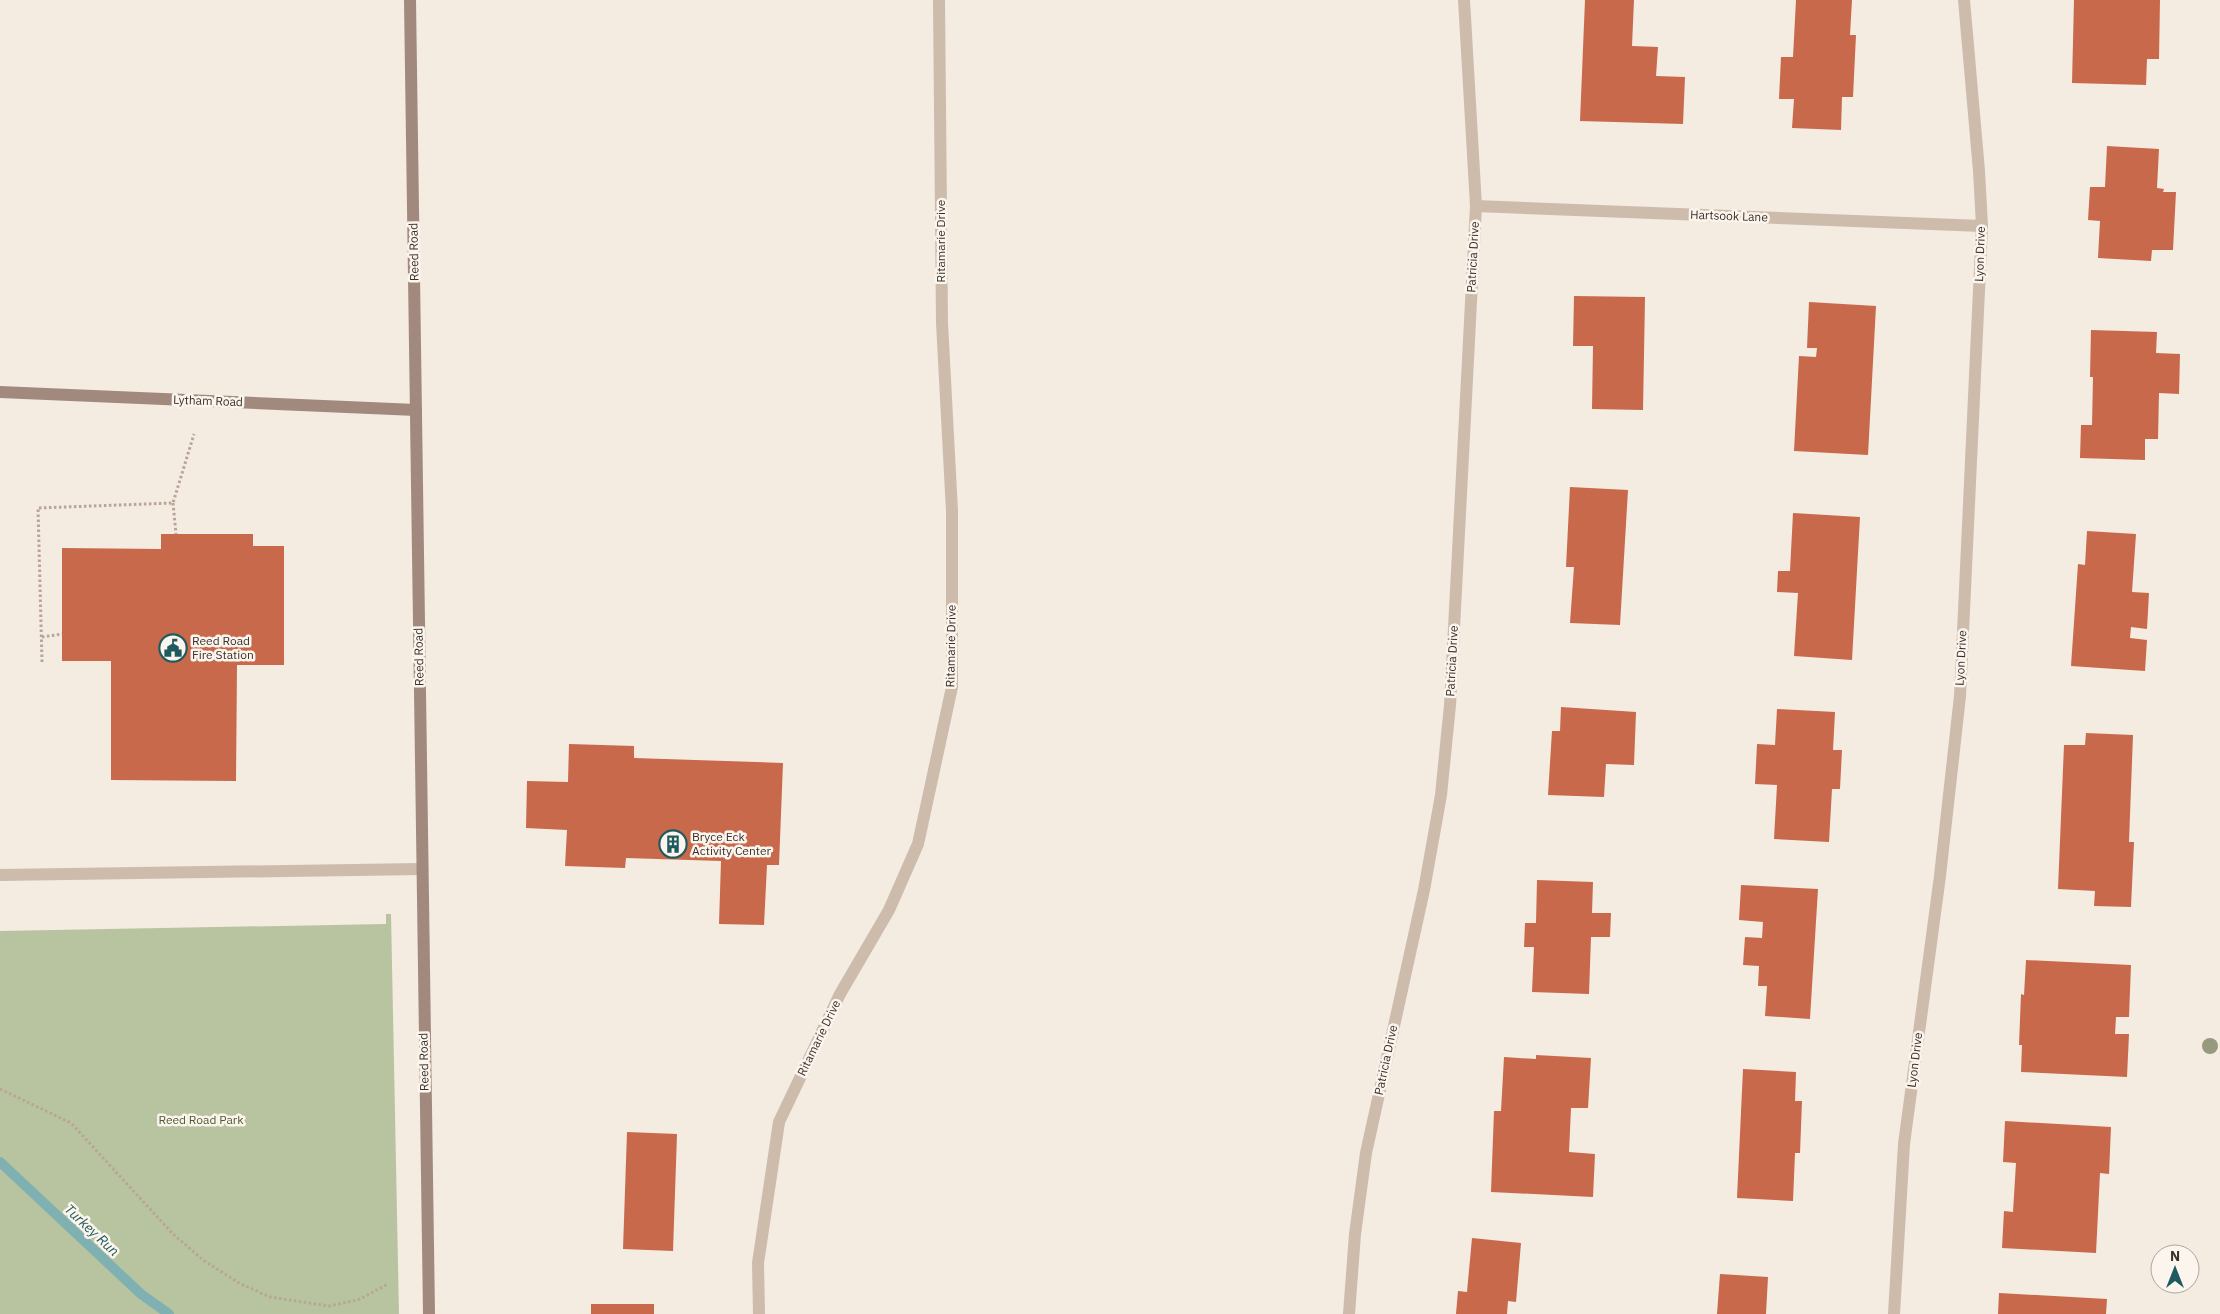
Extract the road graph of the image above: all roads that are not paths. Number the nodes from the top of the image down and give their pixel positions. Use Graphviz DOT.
graph roads {
  1 [pos="410,0"];
  2 [pos="939,0"];
  3 [pos="1464,0"];
  4 [pos="1964,0"];
  5 [pos="1476,206"];
  6 [pos="1982,226"];
  7 [pos="0,392"];
  8 [pos="416,410"];
  9 [pos="422,869"];
  10 [pos="0,875"];
  11 [pos="429,1314"];
  12 [pos="759,1314"];
  13 [pos="1349,1314"];
  14 [pos="1894,1314"];
  1 -- 8 [label="main road, Reed Road"];
  2 -- 12 [label="street, Ritamarie Drive"];
  3 -- 5 [label="street, Patricia Drive"];
  4 -- 6 [label="street, Lyon Drive"];
  5 -- 6 [label="street, Hartsook Lane"];
  5 -- 13 [label="street, Patricia Drive"];
  6 -- 14 [label="street, Lyon Drive"];
  7 -- 8 [label="main road, Lytham Road"];
  8 -- 9 [label="main road, Reed Road"];
  9 -- 10 [label="street"];
  9 -- 11 [label="main road, Reed Road"];
}
